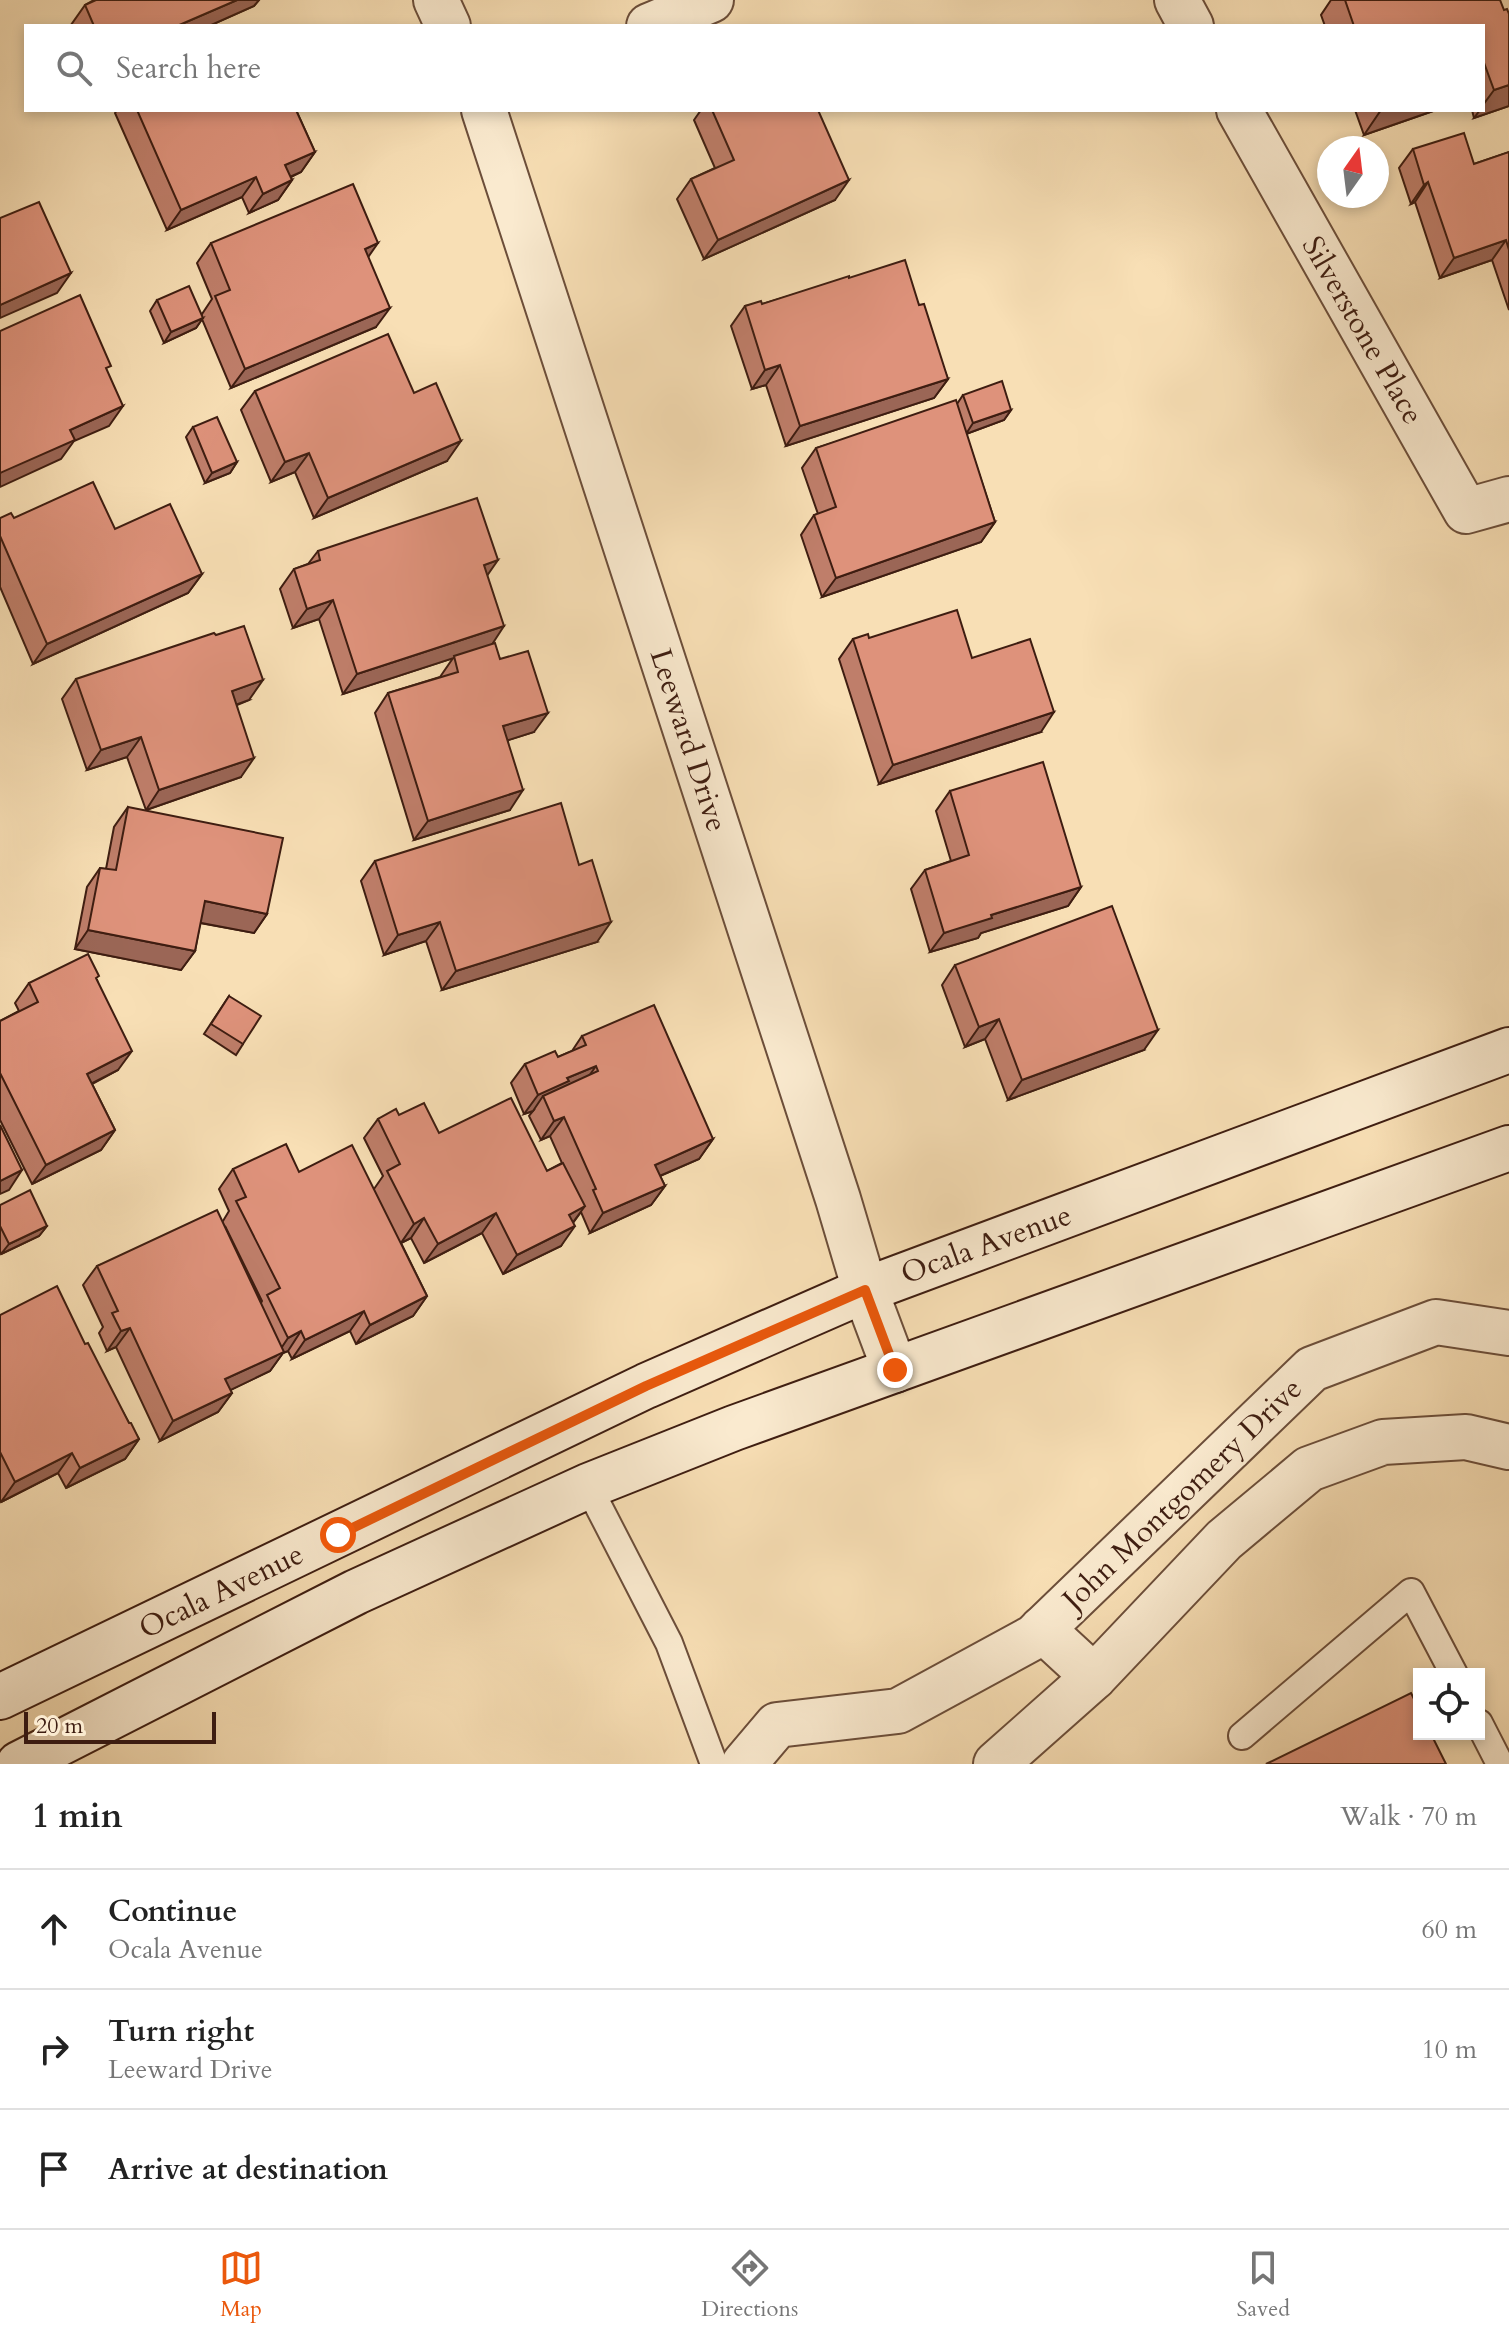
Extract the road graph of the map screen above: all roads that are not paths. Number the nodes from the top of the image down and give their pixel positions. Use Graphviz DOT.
graph roads {
  1 [pos="436,0"];
  2 [pos="711,0"];
  3 [pos="1177,0"];
  4 [pos="447,24"];
  5 [pos="654,24"];
  6 [pos="1190,24"];
  7 [pos="485,112"];
  8 [pos="1240,112"];
  9 [pos="1509,499"];
  10 [pos="1509,1050"];
  11 [pos="1509,1148"];
  12 [pos="865,1290"];
  13 [pos="1509,1333"];
  14 [pos="895,1370"];
  15 [pos="1509,1447"];
  16 [pos="588,1486"];
  17 [pos="1042,1629"];
  18 [pos="1451,1668"];
  19 [pos="1094,1677"];
  20 [pos="0,1697"];
  21 [pos="1485,1735"];
  22 [pos="1242,1736"];
  23 [pos="19,1764"];
  24 [pos="714,1764"];
  25 [pos="744,1764"];
  26 [pos="996,1764"];
  27 [pos="1500,1764"];
  1 -- 4 [label="street"];
  2 -- 5 [label="street"];
  3 -- 6 [label="street"];
  7 -- 12 [label="street, Leeward Drive"];
  8 -- 9 [label="street, Silverstone Place"];
  10 -- 12 [label="street, Ocala Avenue"];
  11 -- 14 [label="street, Ocala Avenue"];
  12 -- 14 [label="street, Leeward Drive"];
  12 -- 20 [label="street, Ocala Avenue"];
  13 -- 17 [label="street, John Montgomery Drive"];
  14 -- 16 [label="street, Ocala Avenue"];
  15 -- 19 [label="street, John Montgomery Drive"];
  16 -- 23 [label="street, Ocala Avenue"];
  16 -- 24 [label="lane"];
  17 -- 19 [label="street, John Montgomery Drive"];
  17 -- 25 [label="street, John Montgomery Drive"];
  18 -- 22 [label="lane"];
  19 -- 26 [label="street, John Montgomery Drive"];
  21 -- 27 [label="lane"];
}
